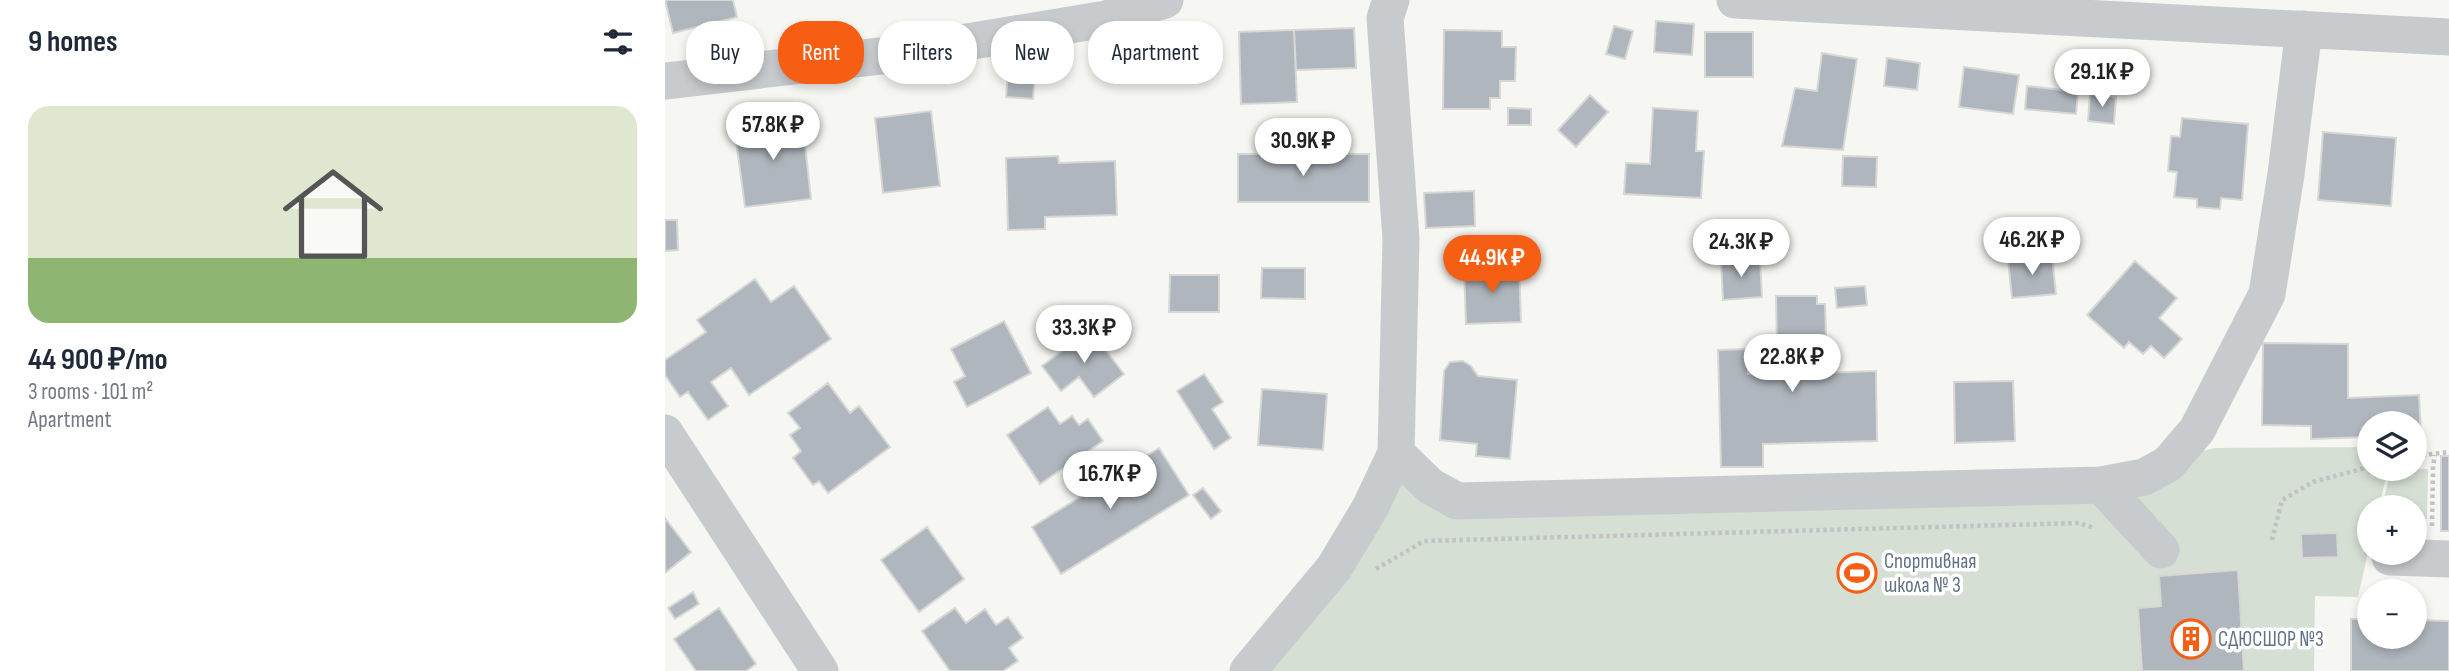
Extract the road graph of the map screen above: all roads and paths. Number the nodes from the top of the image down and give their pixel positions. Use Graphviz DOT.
graph roads {
  1 [pos="1165,0"];
  2 [pos="1391,0"];
  3 [pos="1735,0"];
  4 [pos="2026,7"];
  5 [pos="2304,29"];
  6 [pos="2449,37"];
  7 [pos="665,81"];
  8 [pos="665,433"];
  9 [pos="2449,452"];
  10 [pos="1396,453"];
  11 [pos="2427,455"];
  12 [pos="2435,455"];
  13 [pos="2357,470"];
  14 [pos="2101,485"];
  15 [pos="2432,518"];
  16 [pos="2102,531"];
  17 [pos="2272,540"];
  18 [pos="2161,550"];
  19 [pos="2427,558"];
  20 [pos="2449,559"];
  21 [pos="1375,569"];
  22 [pos="820,671"];
  23 [pos="1248,671"];
  1 -- 7 [label="street"];
  2 -- 10 [label="street"];
  3 -- 4 [label="street"];
  4 -- 5 [label="street"];
  5 -- 6 [label="street"];
  5 -- 14 [label="street"];
  8 -- 22 [label="street"];
  9 -- 12 [label="path"];
  10 -- 14 [label="street"];
  10 -- 23 [label="street"];
  11 -- 12 [label="path"];
  12 -- 15 [label="path"];
  13 -- 17 [label="path"];
  14 -- 18 [label="street"];
  16 -- 21 [label="path"];
  19 -- 20 [label="street"];
}
